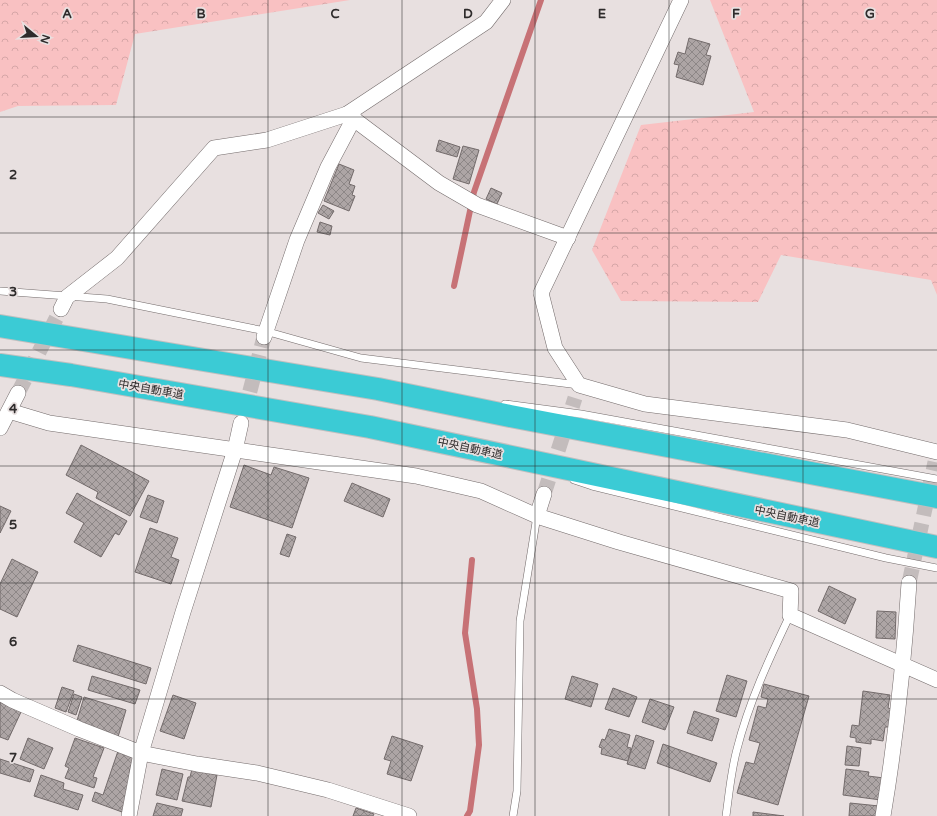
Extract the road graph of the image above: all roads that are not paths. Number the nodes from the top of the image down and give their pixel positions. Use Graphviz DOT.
graph roads {
  1 [pos="503,0"];
  2 [pos="681,0"];
  3 [pos="351,116"];
  4 [pos="568,238"];
  5 [pos="0,291"];
  6 [pos="64,303"];
  7 [pos="0,326"];
  8 [pos="265,334"];
  9 [pos="0,365"];
  10 [pos="378,388"];
  11 [pos="577,392"];
  12 [pos="18,393"];
  13 [pos="472,400"];
  14 [pos="495,403"];
  15 [pos="9,412"];
  16 [pos="241,423"];
  17 [pos="0,428"];
  18 [pos="235,450"];
  19 [pos="492,453"];
  20 [pos="936,456"];
  21 [pos="937,479"];
  22 [pos="544,494"];
  23 [pos="937,497"];
  24 [pos="537,516"];
  25 [pos="937,547"];
  26 [pos="937,568"];
  27 [pos="909,583"];
  28 [pos="790,615"];
  29 [pos="904,666"];
  30 [pos="937,680"];
  31 [pos="0,693"];
  32 [pos="142,753"];
  33 [pos="129,816"];
  34 [pos="409,816"];
  35 [pos="514,816"];
  36 [pos="726,816"];
  37 [pos="883,816"];
  1 -- 3 [label="street"];
  2 -- 4 [label="street"];
  3 -- 4 [label="street"];
  3 -- 6 [label="street"];
  3 -- 8 [label="street"];
  4 -- 11 [label="street"];
  5 -- 6 [label="lane"];
  6 -- 8 [label="lane"];
  7 -- 10 [label="highway"];
  8 -- 11 [label="lane"];
  9 -- 19 [label="highway, 中央自動車道"];
  10 -- 13 [label="lane"];
  10 -- 23 [label="highway"];
  11 -- 20 [label="street"];
  12 -- 15 [label="street"];
  14 -- 21 [label="lane"];
  15 -- 17 [label="street"];
  15 -- 18 [label="street"];
  16 -- 18 [label="street"];
  18 -- 24 [label="street"];
  18 -- 32 [label="street"];
  19 -- 25 [label="highway, 中央自動車道"];
  19 -- 26 [label="lane"];
  22 -- 24 [label="street"];
  24 -- 28 [label="street"];
  24 -- 35 [label="lane"];
  27 -- 29 [label="street"];
  28 -- 29 [label="street"];
  28 -- 36 [label="lane"];
  29 -- 30 [label="street"];
  29 -- 37 [label="street"];
  31 -- 32 [label="street"];
  32 -- 33 [label="street"];
  32 -- 34 [label="street"];
}
